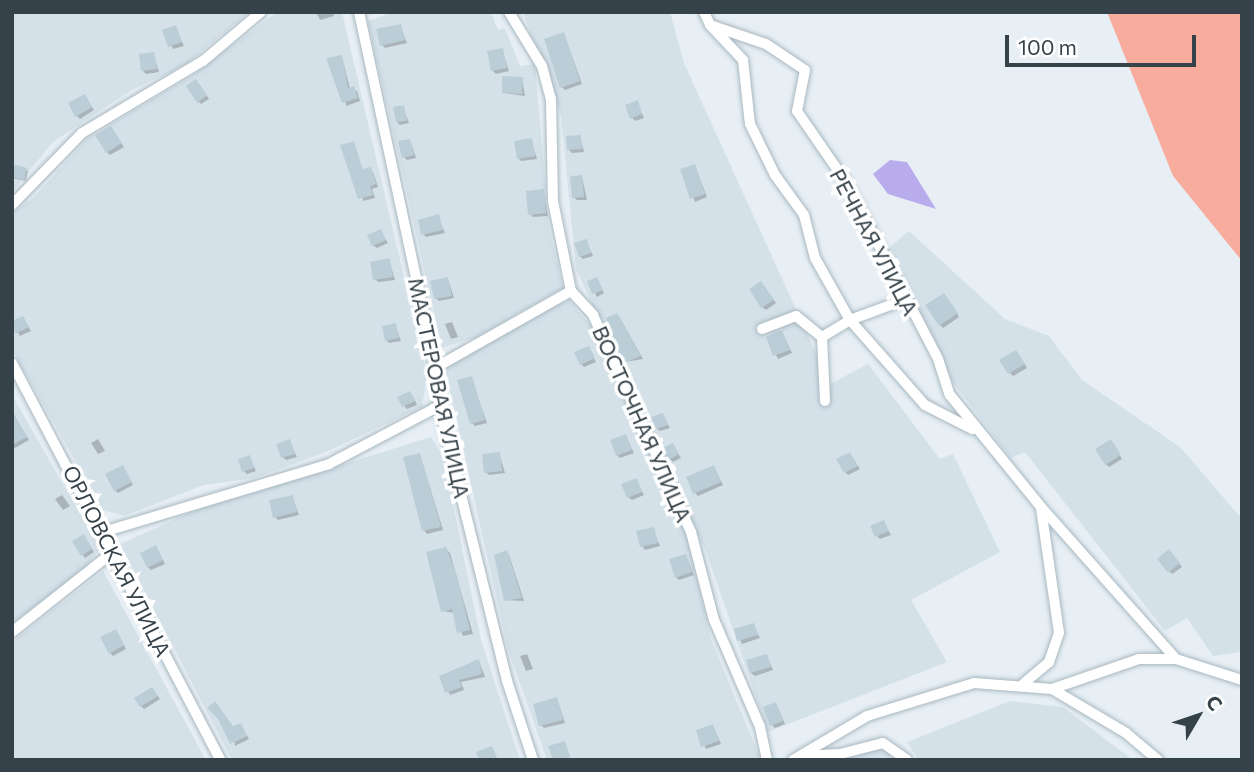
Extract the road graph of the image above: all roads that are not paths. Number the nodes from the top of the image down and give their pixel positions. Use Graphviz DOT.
graph roads {
  1 [pos="261,12"];
  2 [pos="509,12"];
  3 [pos="704,12"];
  4 [pos="363,13"];
  5 [pos="710,25"];
  6 [pos="12,205"];
  7 [pos="571,291"];
  8 [pos="904,300"];
  9 [pos="850,320"];
  10 [pos="762,329"];
  11 [pos="822,337"];
  12 [pos="12,363"];
  13 [pos="435,368"];
  14 [pos="825,401"];
  15 [pos="439,407"];
  16 [pos="976,430"];
  17 [pos="1041,507"];
  18 [pos="103,532"];
  19 [pos="113,552"];
  20 [pos="12,632"];
  21 [pos="1176,659"];
  22 [pos="1242,680"];
  23 [pos="1023,684"];
  24 [pos="1052,689"];
  25 [pos="795,758"];
  26 [pos="220,760"];
  27 [pos="533,760"];
  28 [pos="767,760"];
  29 [pos="907,760"];
  30 [pos="1158,760"];
  1 -- 6 [label="street"];
  2 -- 7 [label="street"];
  3 -- 5 [label="street, РЕЧНАЯ УЛИЦА"];
  4 -- 13 [label="street, МАСТЕРОВАЯ УЛИЦА"];
  5 -- 8 [label="street, РЕЧНАЯ УЛИЦА"];
  5 -- 9 [label="street, РЕЧНАЯ УЛИЦА"];
  7 -- 13 [label="street"];
  7 -- 28 [label="street, ВОСТОЧНАЯ УЛИЦА"];
  8 -- 9 [label="street"];
  8 -- 16 [label="street, РЕЧНАЯ УЛИЦА"];
  9 -- 11 [label="street"];
  9 -- 16 [label="street, РЕЧНАЯ УЛИЦА"];
  10 -- 11 [label="street"];
  11 -- 14 [label="street"];
  12 -- 18 [label="street, ОРЛОВСКАЯ УЛИЦА"];
  13 -- 15 [label="street, МАСТЕРОВАЯ УЛИЦА"];
  15 -- 18 [label="street"];
  15 -- 27 [label="street, МАСТЕРОВАЯ УЛИЦА"];
  16 -- 17 [label="street, РЕЧНАЯ УЛИЦА"];
  17 -- 21 [label="street, РЕЧНАЯ УЛИЦА"];
  17 -- 23 [label="street"];
  18 -- 19 [label="street, ОРЛОВСКАЯ УЛИЦА"];
  19 -- 20 [label="street"];
  19 -- 26 [label="street, ОРЛОВСКАЯ УЛИЦА"];
  21 -- 22 [label="street"];
  21 -- 24 [label="street"];
  23 -- 24 [label="street"];
  23 -- 25 [label="street"];
  24 -- 30 [label="street"];
  25 -- 29 [label="street"];
}
